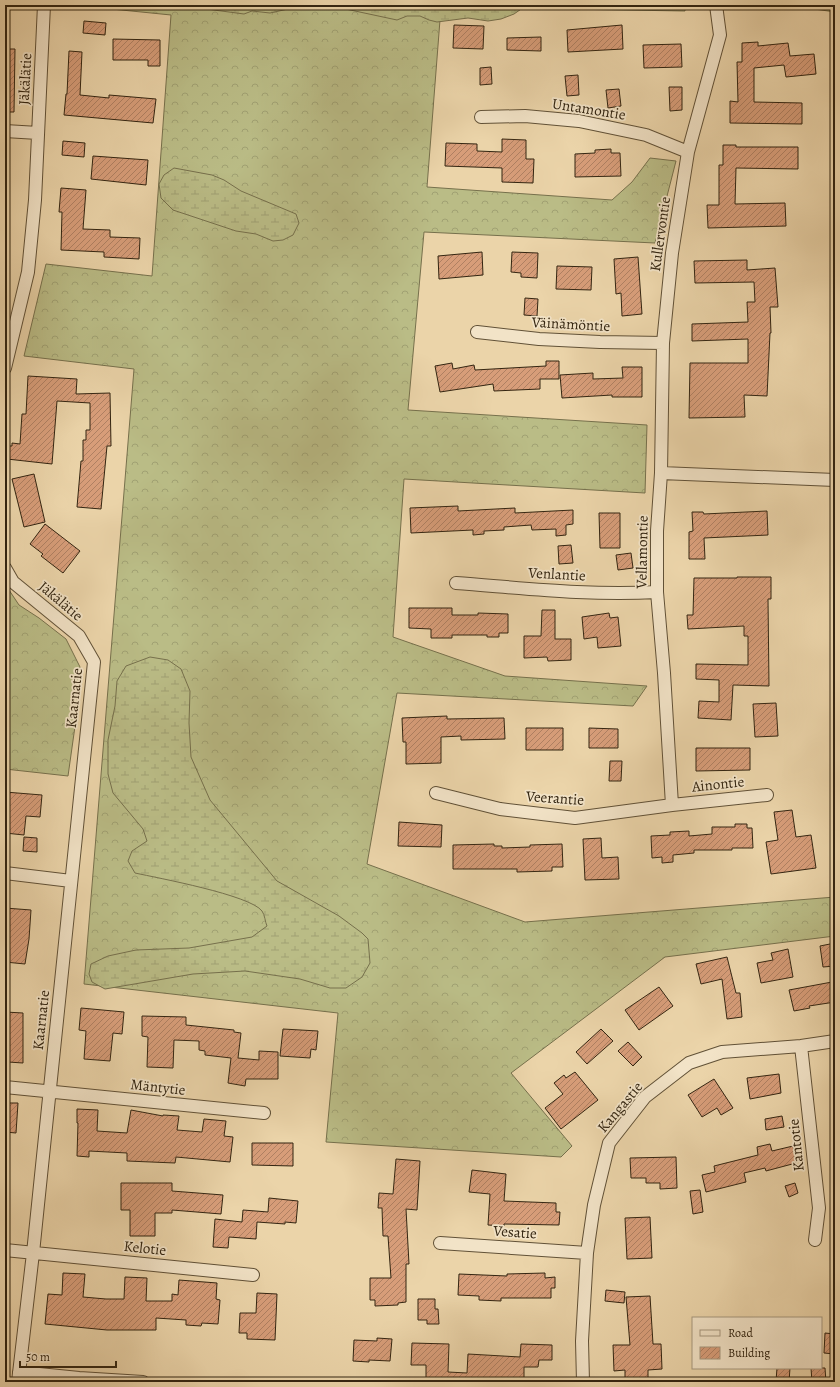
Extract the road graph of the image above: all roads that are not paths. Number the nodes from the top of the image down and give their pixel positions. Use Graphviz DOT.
graph roads {
  1 [pos="44,5"];
  2 [pos="716,5"];
  3 [pos="481,118"];
  4 [pos="5,131"];
  5 [pos="38,133"];
  6 [pos="688,152"];
  7 [pos="10,323"];
  8 [pos="477,332"];
  9 [pos="663,343"];
  10 [pos="5,368"];
  11 [pos="661,473"];
  12 [pos="835,480"];
  13 [pos="5,568"];
  14 [pos="456,583"];
  15 [pos="657,592"];
  16 [pos="94,662"];
  17 [pos="436,793"];
  18 [pos="767,795"];
  19 [pos="672,805"];
  20 [pos="5,873"];
  21 [pos="71,881"];
  22 [pos="835,1041"];
  23 [pos="801,1046"];
  24 [pos="5,1088"];
  25 [pos="49,1092"];
  26 [pos="264,1113"];
  27 [pos="816,1240"];
  28 [pos="440,1243"];
  29 [pos="5,1250"];
  30 [pos="33,1253"];
  31 [pos="587,1253"];
  32 [pos="253,1275"];
  33 [pos="18,1377"];
  34 [pos="79,1380"];
  35 [pos="143,1382"];
  36 [pos="583,1382"];
  1 -- 5 [label="street, Jäkälätie"];
  2 -- 6 [label="street, Kullervontie"];
  3 -- 6 [label="street, Untamontie"];
  4 -- 5 [label="street"];
  5 -- 7 [label="street, Jäkälätie"];
  6 -- 9 [label="street, Kullervontie"];
  7 -- 10 [label="street, Jäkälätie"];
  8 -- 9 [label="street, Väinämöntie"];
  9 -- 11 [label="street, Kullervontie"];
  11 -- 12 [label="street"];
  11 -- 15 [label="street, Vellamontie"];
  13 -- 16 [label="street, Jäkälätie"];
  14 -- 15 [label="street, Venlantie"];
  15 -- 19 [label="street, Vellamontie"];
  16 -- 21 [label="street, Kaarnatie"];
  17 -- 19 [label="street, Veerantie"];
  18 -- 19 [label="street, Ainontie"];
  20 -- 21 [label="street"];
  21 -- 25 [label="street, Kaarnatie"];
  22 -- 23 [label="street, Kangastie"];
  23 -- 27 [label="street, Kantotie"];
  23 -- 31 [label="street, Kangastie"];
  24 -- 25 [label="street, Mäntytie"];
  25 -- 26 [label="street, Mäntytie"];
  25 -- 30 [label="street, Kaarnatie"];
  28 -- 31 [label="street, Vesatie"];
  29 -- 30 [label="street, Kelotie"];
  30 -- 32 [label="street, Kelotie"];
  30 -- 33 [label="street, Kaarnatie"];
  31 -- 36 [label="street, Kangastie"];
  33 -- 34 [label="street"];
  34 -- 35 [label="street"];
}
